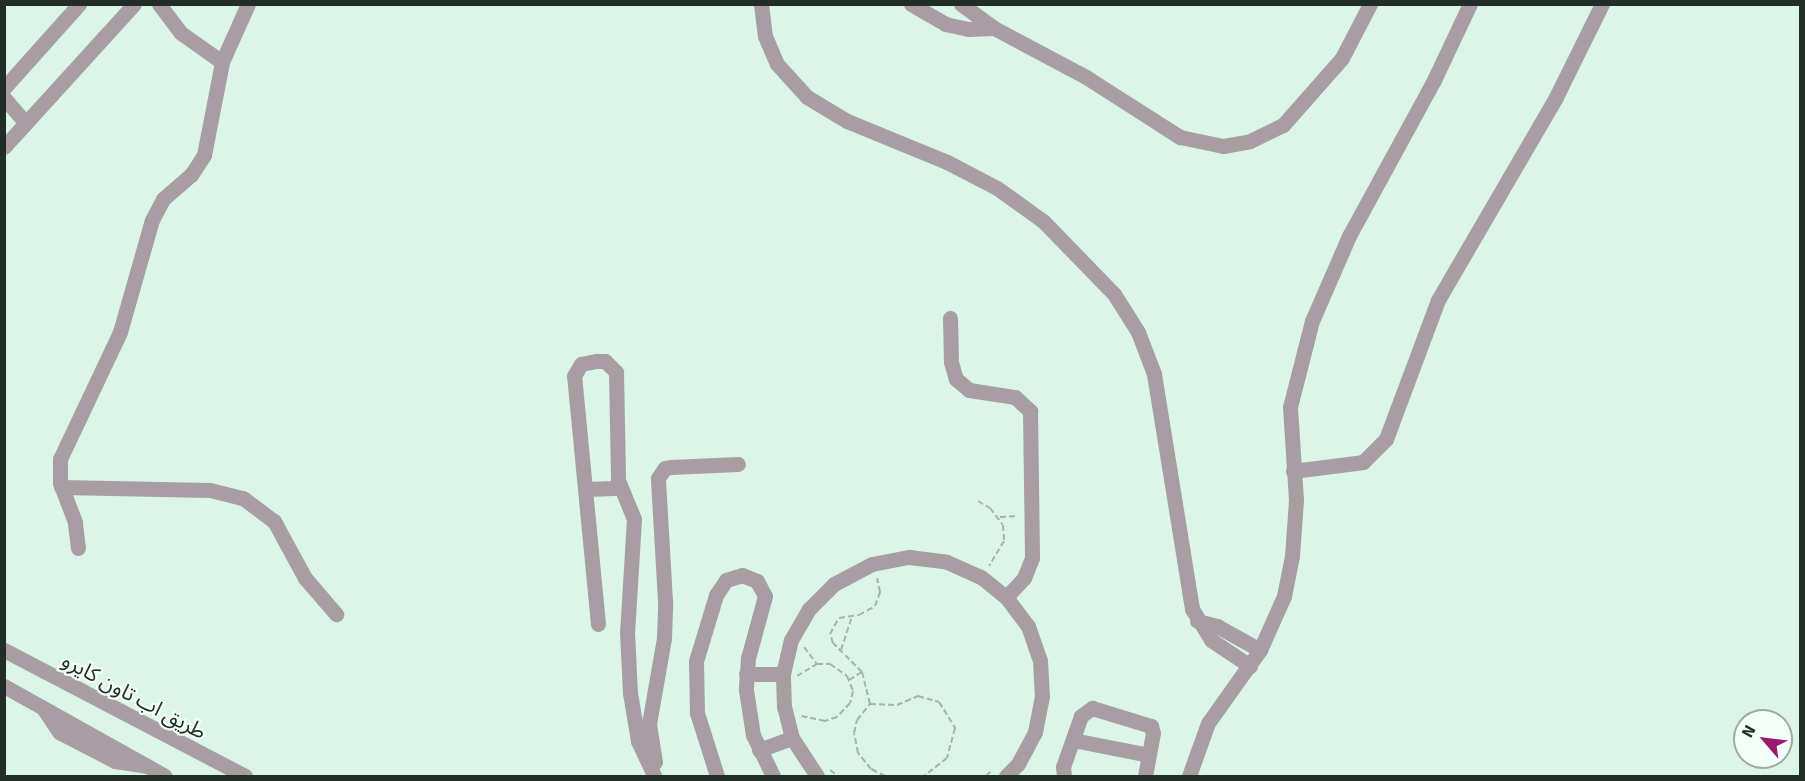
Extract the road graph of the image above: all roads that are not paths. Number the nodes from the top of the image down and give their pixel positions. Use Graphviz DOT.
graph roads {
  1 [pos="79,4"];
  2 [pos="134,4"];
  3 [pos="159,4"];
  4 [pos="248,4"];
  5 [pos="761,4"];
  6 [pos="911,4"];
  7 [pos="961,4"];
  8 [pos="1370,4"];
  9 [pos="1470,4"];
  10 [pos="1602,4"];
  11 [pos="994,28"];
  12 [pos="222,62"];
  13 [pos="4,88"];
  14 [pos="4,98"];
  15 [pos="26,123"];
  16 [pos="4,147"];
  17 [pos="951,318"];
  18 [pos="738,464"];
  19 [pos="1293,471"];
  20 [pos="61,487"];
  21 [pos="620,488"];
  22 [pos="587,489"];
  23 [pos="78,548"];
  24 [pos="1006,597"];
  25 [pos="336,614"];
  26 [pos="1197,621"];
  27 [pos="598,624"];
  28 [pos="4,650"];
  29 [pos="1260,650"];
  30 [pos="1250,666"];
  31 [pos="790,671"];
  32 [pos="746,674"];
  33 [pos="4,686"];
  34 [pos="792,738"];
  35 [pos="1073,740"];
  36 [pos="759,750"];
  37 [pos="1149,755"];
  38 [pos="823,772"];
  39 [pos="1000,772"];
  40 [pos="1066,776"];
  41 [pos="165,777"];
  42 [pos="245,777"];
  43 [pos="657,777"];
  44 [pos="717,777"];
  45 [pos="774,777"];
  46 [pos="1145,777"];
  47 [pos="1189,777"];
  1 -- 13 [label="street"];
  2 -- 15 [label="street"];
  3 -- 12 [label="street"];
  4 -- 12 [label="street"];
  5 -- 26 [label="street"];
  6 -- 11 [label="street"];
  7 -- 11 [label="street"];
  8 -- 11 [label="street"];
  9 -- 19 [label="street"];
  10 -- 19 [label="street"];
  12 -- 20 [label="street"];
  14 -- 15 [label="street"];
  15 -- 16 [label="street"];
  17 -- 24 [label="street"];
  18 -- 43 [label="street"];
  19 -- 29 [label="street"];
  20 -- 23 [label="street"];
  20 -- 25 [label="street"];
  21 -- 22 [label="street"];
  21 -- 22 [label="street"];
  21 -- 43 [label="street"];
  22 -- 27 [label="street"];
  24 -- 31 [label="street"];
  24 -- 39 [label="street"];
  26 -- 29 [label="street"];
  26 -- 30 [label="street"];
  28 -- 42 [label="street, طريق اب تاون كايرو"];
  29 -- 30 [label="street"];
  30 -- 47 [label="street"];
  31 -- 32 [label="street"];
  31 -- 34 [label="street"];
  32 -- 36 [label="street"];
  32 -- 44 [label="street"];
  33 -- 41 [label="street"];
  34 -- 36 [label="street"];
  34 -- 38 [label="street"];
  35 -- 37 [label="street"];
  35 -- 37 [label="street"];
  35 -- 40 [label="street"];
  36 -- 45 [label="street"];
  37 -- 46 [label="street"];
}
